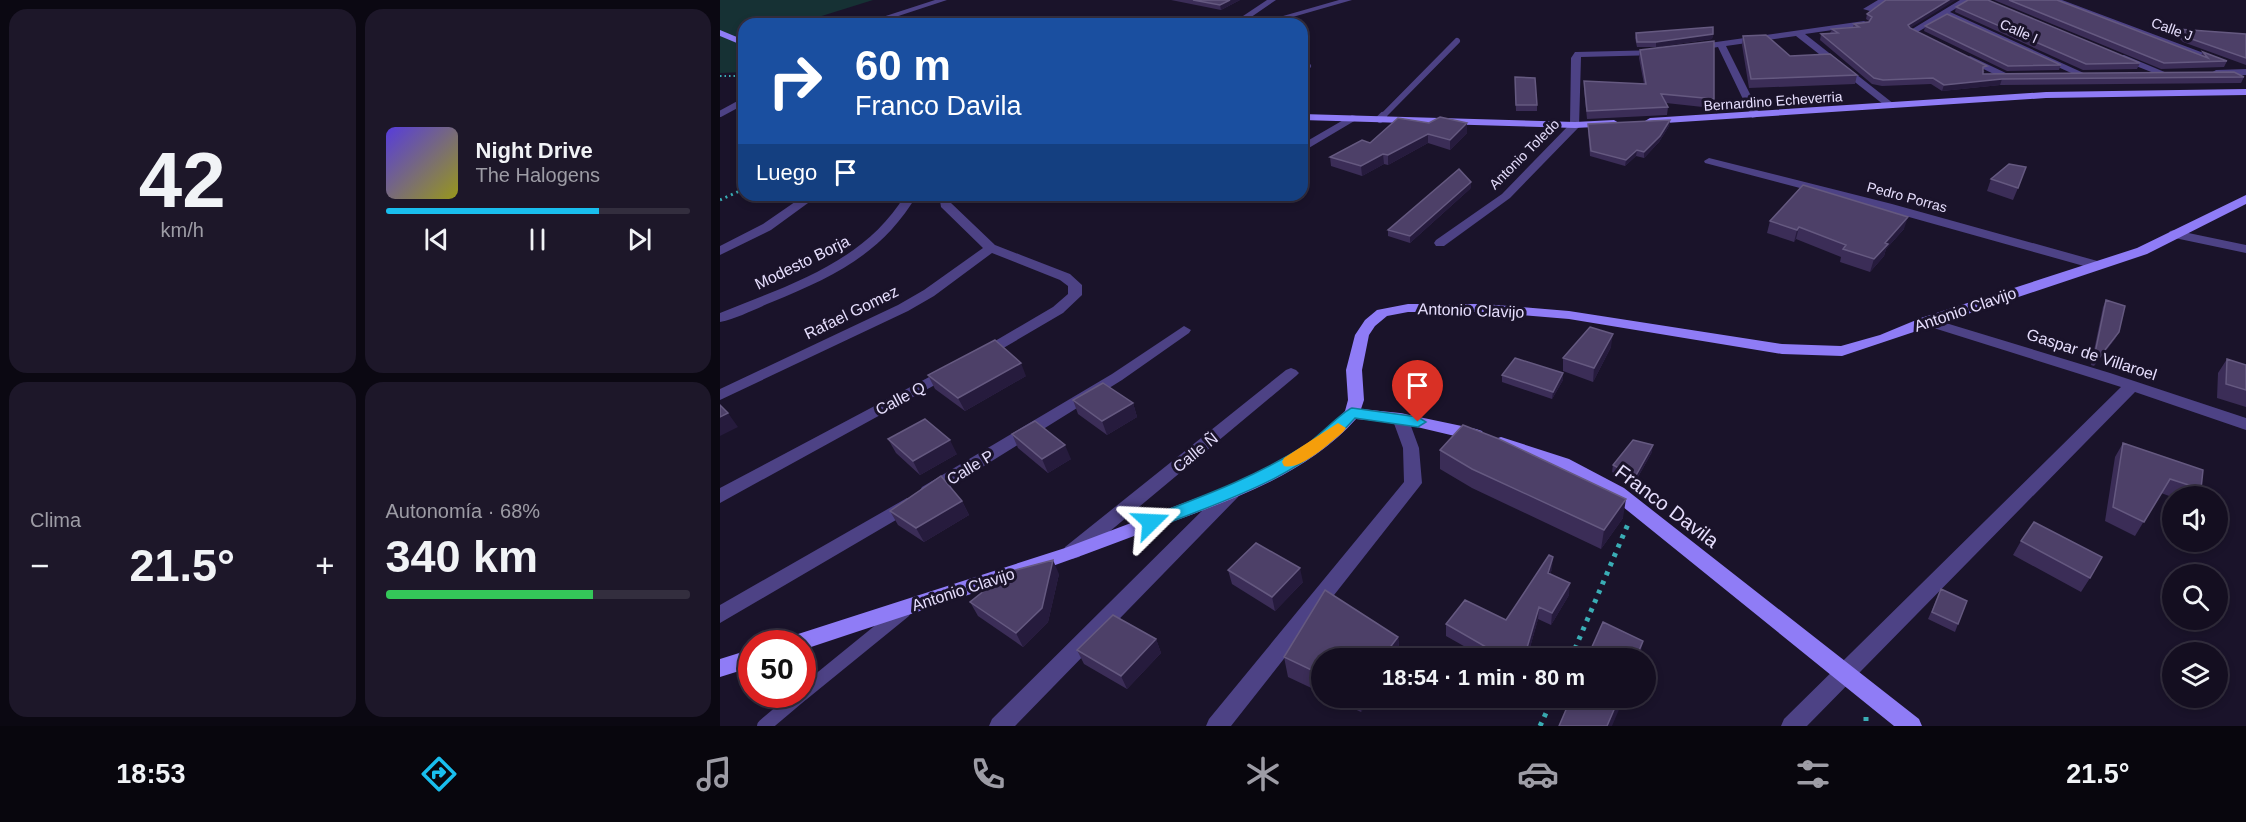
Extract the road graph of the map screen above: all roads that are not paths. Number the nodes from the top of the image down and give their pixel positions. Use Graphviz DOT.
graph roads {
  1 [pos="943,0"];
  2 [pos="1272,0"];
  3 [pos="1348,0"];
  4 [pos="1884,0"];
  5 [pos="1966,0"];
  6 [pos="2055,0"];
  7 [pos="1867,9"];
  8 [pos="1945,12"];
  9 [pos="884,18"];
  10 [pos="1244,18"];
  11 [pos="1281,18"];
  12 [pos="1864,23"];
  13 [pos="1797,32"];
  14 [pos="720,33"];
  15 [pos="1923,36"];
  16 [pos="738,40"];
  17 [pos="1457,41"];
  18 [pos="1721,45"];
  19 [pos="1688,48"];
  20 [pos="1667,51"];
  21 [pos="2109,52"];
  22 [pos="1964,56"];
  23 [pos="2246,71"];
  24 [pos="2174,73"];
  25 [pos="2210,73"];
  26 [pos="2140,74"];
  27 [pos="2162,74"];
  28 [pos="2061,75"];
  29 [pos="2083,75"];
  30 [pos="2094,75"];
  31 [pos="1986,76"];
  32 [pos="2005,76"];
  33 [pos="2016,76"];
  34 [pos="2246,92"];
  35 [pos="738,104"];
  36 [pos="1891,106"];
  37 [pos="720,114"];
  38 [pos="1756,116"];
  39 [pos="1308,117"];
  40 [pos="1352,118"];
  41 [pos="1380,119"];
  42 [pos="1575,124"];
  43 [pos="1308,145"];
  44 [pos="1710,161"];
  45 [pos="2246,199"];
  46 [pos="804,201"];
  47 [pos="909,201"];
  48 [pos="945,201"];
  49 [pos="2174,234"];
  50 [pos="1440,243"];
  51 [pos="991,248"];
  52 [pos="2246,249"];
  53 [pos="720,251"];
  54 [pos="2096,265"];
  55 [pos="720,318"];
  56 [pos="1926,321"];
  57 [pos="1184,330"];
  58 [pos="1291,373"];
  59 [pos="2132,385"];
  60 [pos="720,395"];
  61 [pos="1352,413"];
  62 [pos="1400,418"];
  63 [pos="2246,424"];
  64 [pos="1232,492"];
  65 [pos="720,496"];
  66 [pos="1071,553"];
  67 [pos="911,606"];
  68 [pos="720,615"];
  69 [pos="816,637"];
  70 [pos="738,662"];
  71 [pos="720,668"];
  72 [pos="1847,673"];
  73 [pos="816,683"];
  74 [pos="785,708"];
  75 [pos="764,726"];
  76 [pos="1000,726"];
  77 [pos="1217,726"];
  78 [pos="1792,726"];
  79 [pos="1911,726"];
  1 -- 9 [label="street"];
  2 -- 10 [label="street"];
  3 -- 11 [label="street"];
  4 -- 7 [label="street"];
  5 -- 8 [label="street"];
  6 -- 23 [label="street, Calle J"];
  8 -- 15 [label="street"];
  8 -- 29 [label="street, Calle I"];
  12 -- 13 [label="street"];
  13 -- 18 [label="street"];
  13 -- 36 [label="street"];
  14 -- 16 [label="street"];
  17 -- 41 [label="lane"];
  18 -- 19 [label="street"];
  18 -- 38 [label="street"];
  20 -- 42 [label="street, Antonio Toledo"];
  21 -- 27 [label="street"];
  22 -- 32 [label="street"];
  23 -- 25 [label="street"];
  24 -- 27 [label="street"];
  26 -- 27 [label="street"];
  28 -- 29 [label="street"];
  29 -- 30 [label="street"];
  31 -- 32 [label="street"];
  32 -- 33 [label="street"];
  34 -- 36 [label="street, Bernardino Echeverria"];
  35 -- 37 [label="lane"];
  36 -- 38 [label="street, Bernardino Echeverria"];
  38 -- 42 [label="street, Bernardino Echeverria"];
  39 -- 40 [label="street, Bernardino Echeverria"];
  40 -- 41 [label="street, Bernardino Echeverria"];
  40 -- 43 [label="street"];
  41 -- 42 [label="street, Bernardino Echeverria"];
  42 -- 50 [label="street, Antonio Toledo"];
  44 -- 54 [label="street, Pedro Porras"];
  45 -- 49 [label="street, Antonio Clavijo"];
  46 -- 53 [label="street"];
  47 -- 55 [label="street, Modesto Borja"];
  48 -- 51 [label="street"];
  49 -- 52 [label="street"];
  49 -- 54 [label="street, Antonio Clavijo"];
  51 -- 60 [label="street, Rafael Gomez"];
  51 -- 65 [label="street, Calle Q"];
  54 -- 56 [label="street, Antonio Clavijo"];
  56 -- 59 [label="street, Gaspar de Villaroel"];
  56 -- 61 [label="street, Antonio Clavijo"];
  57 -- 68 [label="street, Calle P"];
  58 -- 66 [label="street, Calle Ñ"];
  59 -- 63 [label="street, Gaspar de Villaroel"];
  59 -- 72 [label="street"];
  61 -- 62 [label="street, Franco Davila"];
  61 -- 64 [label="street, Antonio Clavijo"];
  62 -- 72 [label="street, Franco Davila"];
  62 -- 77 [label="street"];
  64 -- 66 [label="street, Antonio Clavijo"];
  64 -- 76 [label="street"];
  66 -- 67 [label="street, Antonio Clavijo"];
  67 -- 69 [label="street, Antonio Clavijo"];
  67 -- 73 [label="lane"];
  70 -- 71 [label="street"];
  72 -- 78 [label="street"];
  72 -- 79 [label="street, Franco Davila"];
  74 -- 75 [label="lane"];
}
